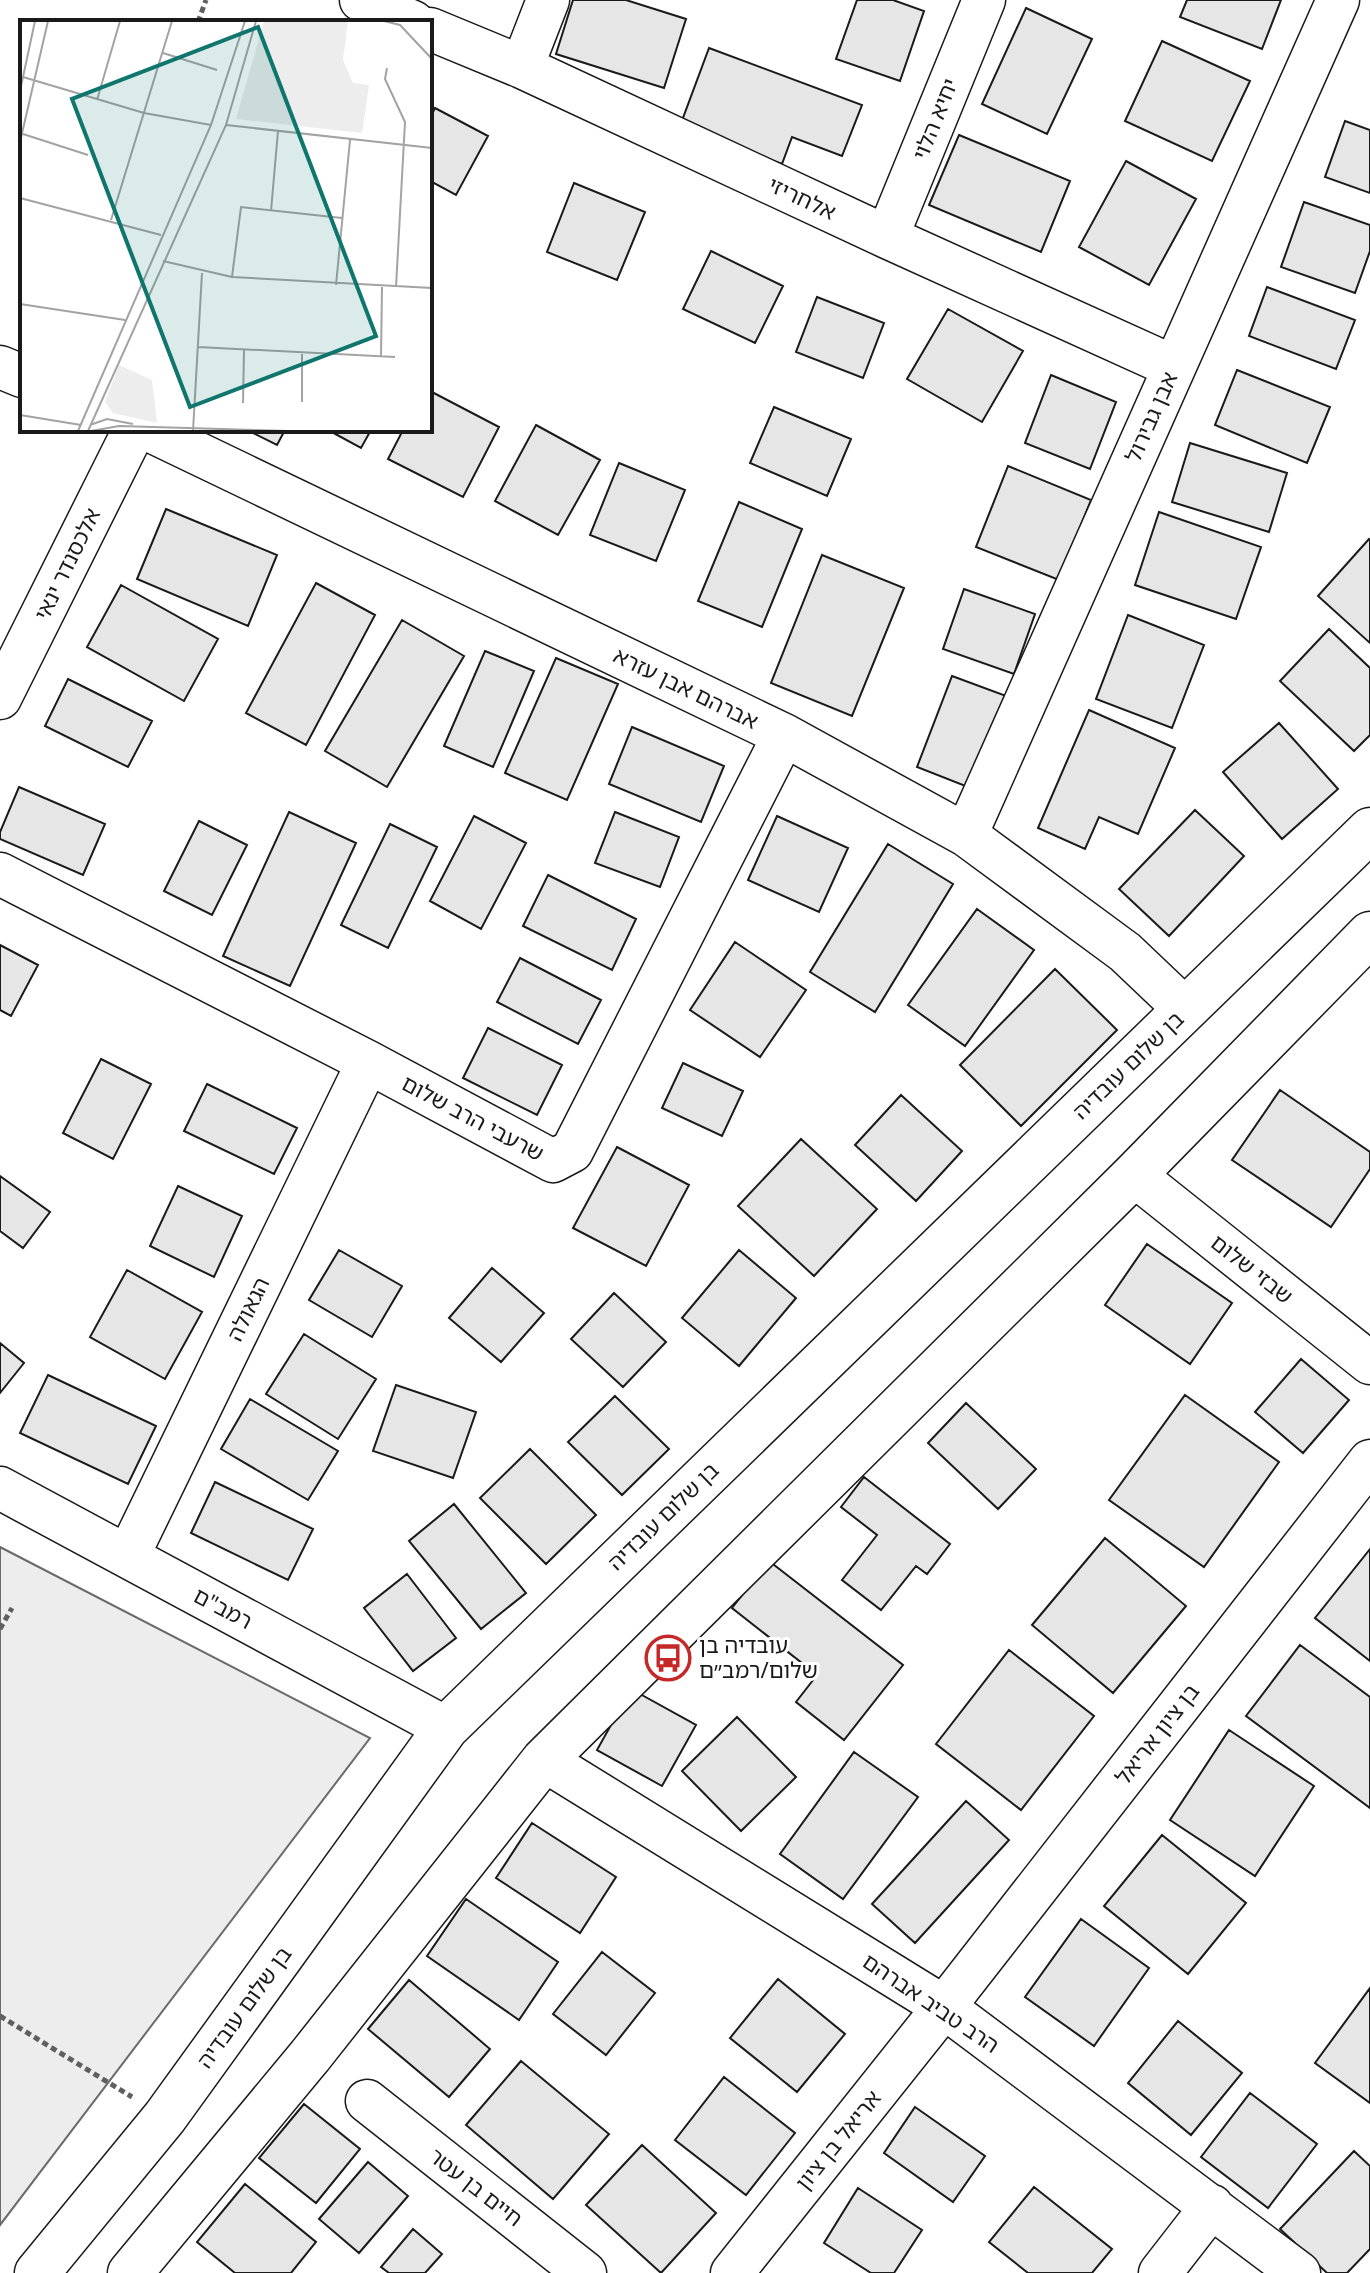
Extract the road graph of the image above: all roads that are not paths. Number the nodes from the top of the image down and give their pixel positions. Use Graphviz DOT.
graph roads {
  1 [pos="361,0"];
  2 [pos="548,0"];
  3 [pos="984,0"];
  4 [pos="1338,0"];
  5 [pos="408,20"];
  6 [pos="432,30"];
  7 [pos="522,67"];
  8 [pos="887,237"];
  9 [pos="0,367"];
  10 [pos="1174,367"];
  11 [pos="20,375"];
  12 [pos="133,432"];
  13 [pos="153,432"];
  14 [pos="0,698"];
  15 [pos="784,735"];
  16 [pos="1370,830"];
  17 [pos="966,835"];
  18 [pos="0,874"];
  19 [pos="1370,934"];
  20 [pos="1185,1009"];
  21 [pos="368,1062"];
  22 [pos="1134,1175"];
  23 [pos="1370,1363"];
  24 [pos="1370,1461"];
  25 [pos="0,1488"];
  26 [pos="128,1556"];
  27 [pos="446,1728"];
  28 [pos="544,1760"];
  29 [pos="944,2007"];
  30 [pos="367,2101"];
  31 [pos="1212,2206"];
  32 [pos="37,2273"];
  33 [pos="130,2273"];
  34 [pos="585,2273"];
  35 [pos="732,2273"];
  36 [pos="1160,2273"];
  37 [pos="1299,2273"];
  1 -- 5 [label="street"];
  2 -- 7 [label="street"];
  3 -- 8 [label="street, יחיא הלוי"];
  4 -- 10 [label="street, אבן גבירול"];
  6 -- 7 [label="street, אלחריזי"];
  7 -- 8 [label="street, אלחריזי"];
  8 -- 10 [label="street, אלחריזי"];
  9 -- 11 [label="street"];
  10 -- 17 [label="street, אבן גבירול"];
  12 -- 14 [label="street, אלכסנדר ינאי"];
  13 -- 15 [label="street, אברהם אבן עזרא"];
  15 -- 17 [label="street, אברהם אבן עזרא"];
  15 -- 21 [label="street, שרעבי הרב שלום"];
  16 -- 20 [label="main road, בן שלום עובדיה"];
  17 -- 20 [label="street, אברהם אבן עזרא"];
  18 -- 21 [label="street, שרעבי הרב שלום"];
  19 -- 22 [label="main road"];
  20 -- 27 [label="main road, בן שלום עובדיה"];
  21 -- 26 [label="street, הגאולה"];
  22 -- 23 [label="street, שבזי שלום"];
  22 -- 28 [label="main road"];
  24 -- 29 [label="street, בן ציון אריאל"];
  25 -- 26 [label="street, רמב\"ם"];
  26 -- 27 [label="street, רמב\"ם"];
  27 -- 32 [label="main road, בן שלום עובדיה"];
  28 -- 29 [label="street, הרב טביב אברהם"];
  28 -- 33 [label="main road"];
  29 -- 31 [label="street, הרב טביב אברהם"];
  29 -- 35 [label="street, אריאל בן ציון"];
  30 -- 34 [label="street, חיים בן עטר"];
  31 -- 36 [label="street"];
  31 -- 37 [label="street, הרב טביב אברהם"];
}
